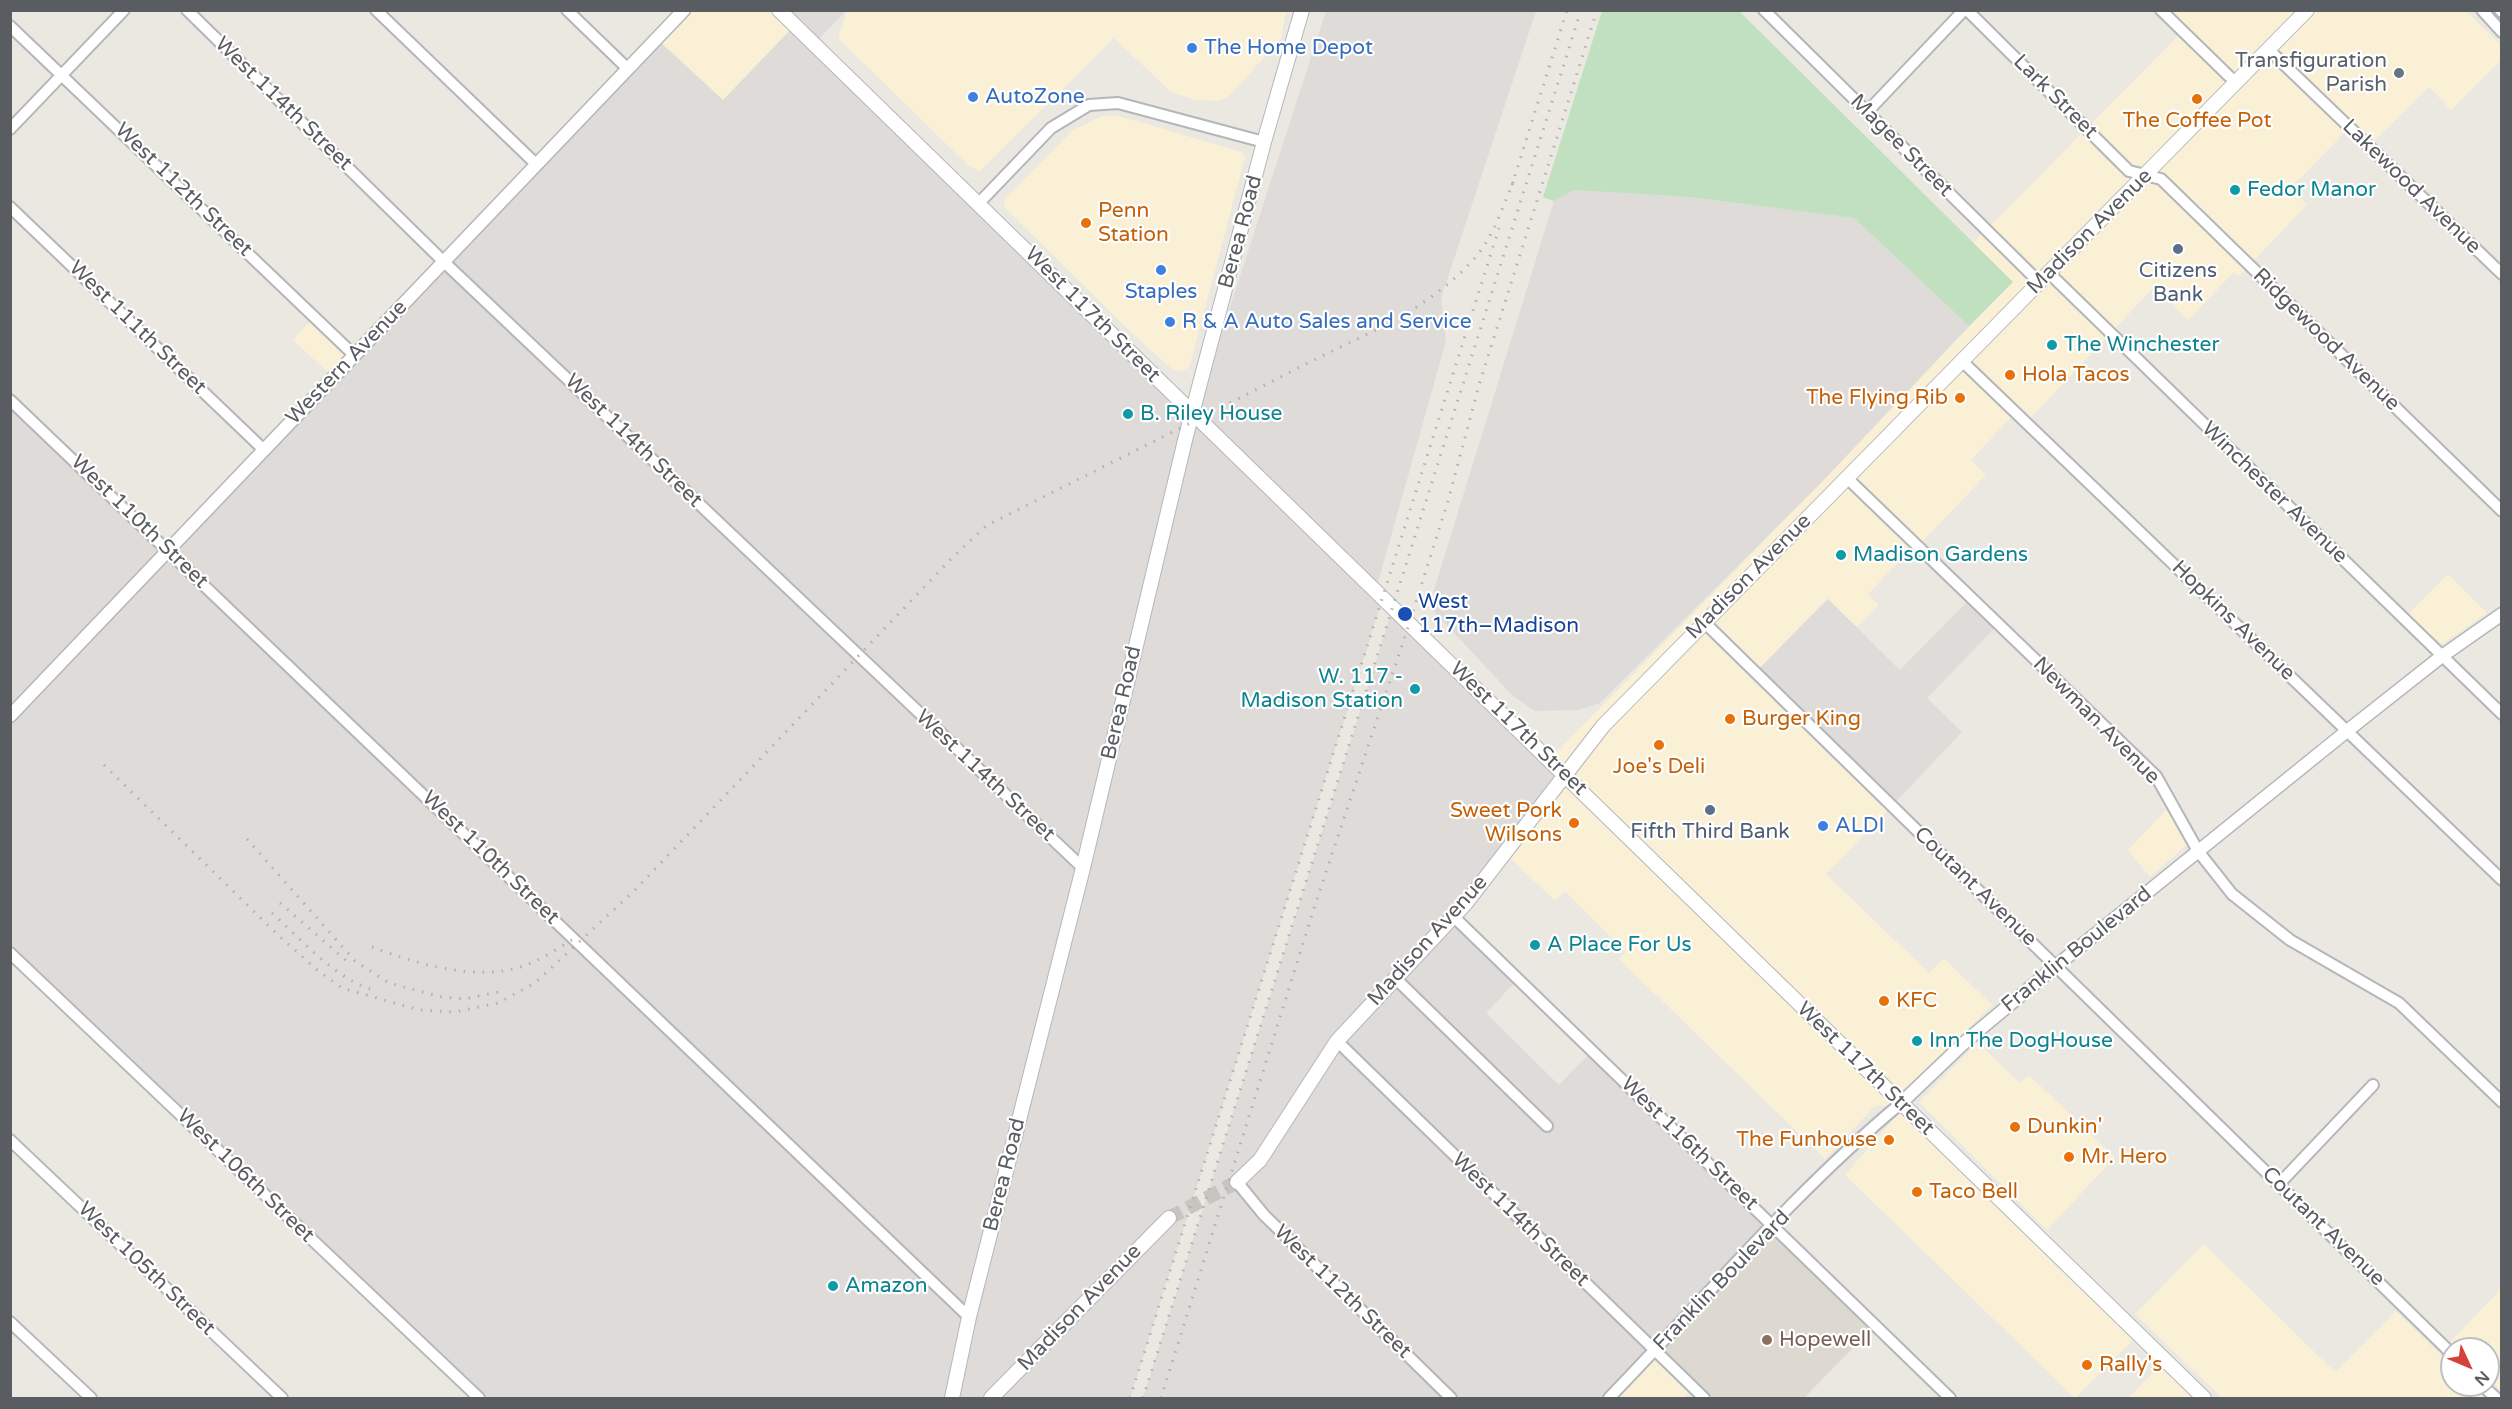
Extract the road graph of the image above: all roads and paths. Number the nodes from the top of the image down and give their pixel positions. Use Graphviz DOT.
graph roads {
  1 [pos="124,10"];
  2 [pos="187,10"];
  3 [pos="376,10"];
  4 [pos="567,10"];
  5 [pos="684,10"];
  6 [pos="779,10"];
  7 [pos="1302,10"];
  8 [pos="1764,10"];
  9 [pos="1966,10"];
  10 [pos="2161,10"];
  11 [pos="2307,10"];
  12 [pos="2482,10"];
  13 [pos="10,26"];
  14 [pos="2502,32"];
  15 [pos="2269,50"];
  16 [pos="628,69"];
  17 [pos="63,74"];
  18 [pos="2236,83"];
  19 [pos="1866,112"];
  20 [pos="10,129"];
  21 [pos="1264,142"];
  22 [pos="536,164"];
  23 [pos="2147,175"];
  24 [pos="979,203"];
  25 [pos="10,207"];
  26 [pos="444,262"];
  27 [pos="2502,274"];
  28 [pos="2043,277"];
  29 [pos="354,355"];
  30 [pos="1963,362"];
  31 [pos="10,400"];
  32 [pos="1192,413"];
  33 [pos="263,449"];
  34 [pos="1847,478"];
  35 [pos="2502,511"];
  36 [pos="168,551"];
  37 [pos="2502,614"];
  38 [pos="1704,622"];
  39 [pos="2442,656"];
  40 [pos="2502,714"];
  41 [pos="10,716"];
  42 [pos="2347,731"];
  43 [pos="1565,776"];
  44 [pos="2198,851"];
  45 [pos="1083,868"];
  46 [pos="2502,880"];
  47 [pos="1453,916"];
  48 [pos="10,953"];
  49 [pos="2056,966"];
  50 [pos="1395,978"];
  51 [pos="1337,1041"];
  52 [pos="2373,1085"];
  53 [pos="2502,1102"];
  54 [pos="1900,1104"];
  55 [pos="1547,1126"];
  56 [pos="10,1140"];
  57 [pos="1237,1182"];
  58 [pos="2279,1184"];
  59 [pos="1169,1218"];
  60 [pos="1773,1225"];
  61 [pos="969,1317"];
  62 [pos="10,1322"];
  63 [pos="2440,1342"];
  64 [pos="1655,1351"];
  65 [pos="91,1398"];
  66 [pos="282,1398"];
  67 [pos="479,1398"];
  68 [pos="952,1398"];
  69 [pos="992,1398"];
  70 [pos="1451,1398"];
  71 [pos="1609,1398"];
  72 [pos="1704,1398"];
  73 [pos="1950,1398"];
  74 [pos="2204,1398"];
  1 -- 17 [label="street"];
  2 -- 26 [label="street, West 114th Street"];
  3 -- 22 [label="street"];
  4 -- 16 [label="street"];
  5 -- 16 [label="street, Western Avenue"];
  6 -- 24 [label="main road, West 117th Street"];
  7 -- 21 [label="main road, Berea Road"];
  8 -- 19 [label="street, Magee Street"];
  9 -- 19 [label="street"];
  9 -- 23 [label="street, Lark Street"];
  10 -- 18 [label="street"];
  11 -- 15 [label="main road, Madison Avenue"];
  12 -- 14 [label="street"];
  13 -- 17 [label="street, West 112th Street"];
  15 -- 18 [label="main road, Madison Avenue"];
  15 -- 27 [label="street, Lakewood Avenue"];
  16 -- 22 [label="street, Western Avenue"];
  17 -- 20 [label="street"];
  17 -- 29 [label="street, West 112th Street"];
  18 -- 23 [label="main road, Madison Avenue"];
  19 -- 28 [label="street, Magee Street"];
  21 -- 24 [label="street"];
  21 -- 32 [label="main road, Berea Road"];
  22 -- 26 [label="street, Western Avenue"];
  23 -- 28 [label="main road, Madison Avenue"];
  23 -- 35 [label="street, Ridgewood Avenue"];
  24 -- 32 [label="main road, West 117th Street"];
  25 -- 33 [label="street, West 111th Street"];
  26 -- 29 [label="street, Western Avenue"];
  26 -- 45 [label="street, West 114th Street"];
  28 -- 30 [label="main road, Madison Avenue"];
  28 -- 39 [label="street, Winchester Avenue"];
  29 -- 33 [label="street, Western Avenue"];
  30 -- 34 [label="main road, Madison Avenue"];
  30 -- 42 [label="street, Hopkins Avenue"];
  31 -- 36 [label="street, West 110th Street"];
  32 -- 43 [label="main road, West 117th Street"];
  32 -- 45 [label="main road, Berea Road"];
  33 -- 36 [label="street, Western Avenue"];
  34 -- 38 [label="main road, Madison Avenue"];
  34 -- 44 [label="street, Newman Avenue"];
  36 -- 41 [label="street, Western Avenue"];
  36 -- 61 [label="street, West 110th Street"];
  37 -- 39 [label="street, Franklin Boulevard"];
  38 -- 43 [label="main road, Madison Avenue"];
  38 -- 49 [label="street, Coutant Avenue"];
  39 -- 40 [label="street, Winchester Avenue"];
  39 -- 42 [label="street, Franklin Boulevard"];
  42 -- 44 [label="street, Franklin Boulevard"];
  42 -- 46 [label="street, Hopkins Avenue"];
  43 -- 47 [label="main road, Madison Avenue"];
  43 -- 54 [label="main road, West 117th Street"];
  44 -- 49 [label="street, Franklin Boulevard"];
  44 -- 53 [label="street, Newman Avenue"];
  45 -- 61 [label="main road, Berea Road"];
  47 -- 50 [label="main road, Madison Avenue"];
  47 -- 60 [label="street, West 116th Street"];
  48 -- 67 [label="street, West 106th Street"];
  49 -- 54 [label="street, Franklin Boulevard"];
  49 -- 58 [label="street, Coutant Avenue"];
  50 -- 51 [label="main road, Madison Avenue"];
  50 -- 55 [label="street"];
  51 -- 57 [label="main road, Madison Avenue"];
  51 -- 64 [label="street, West 114th Street"];
  52 -- 58 [label="street"];
  54 -- 60 [label="street, Franklin Boulevard"];
  54 -- 74 [label="main road, West 117th Street"];
  56 -- 66 [label="street, West 105th Street"];
  57 -- 70 [label="street, West 112th Street"];
  58 -- 63 [label="street, Coutant Avenue"];
  59 -- 69 [label="main road, Madison Avenue"];
  60 -- 64 [label="street, Franklin Boulevard"];
  60 -- 73 [label="street, West 116th Street"];
  61 -- 68 [label="main road, Berea Road"];
  62 -- 65 [label="street"];
  64 -- 71 [label="street, Franklin Boulevard"];
  64 -- 72 [label="street, West 114th Street"];
}
